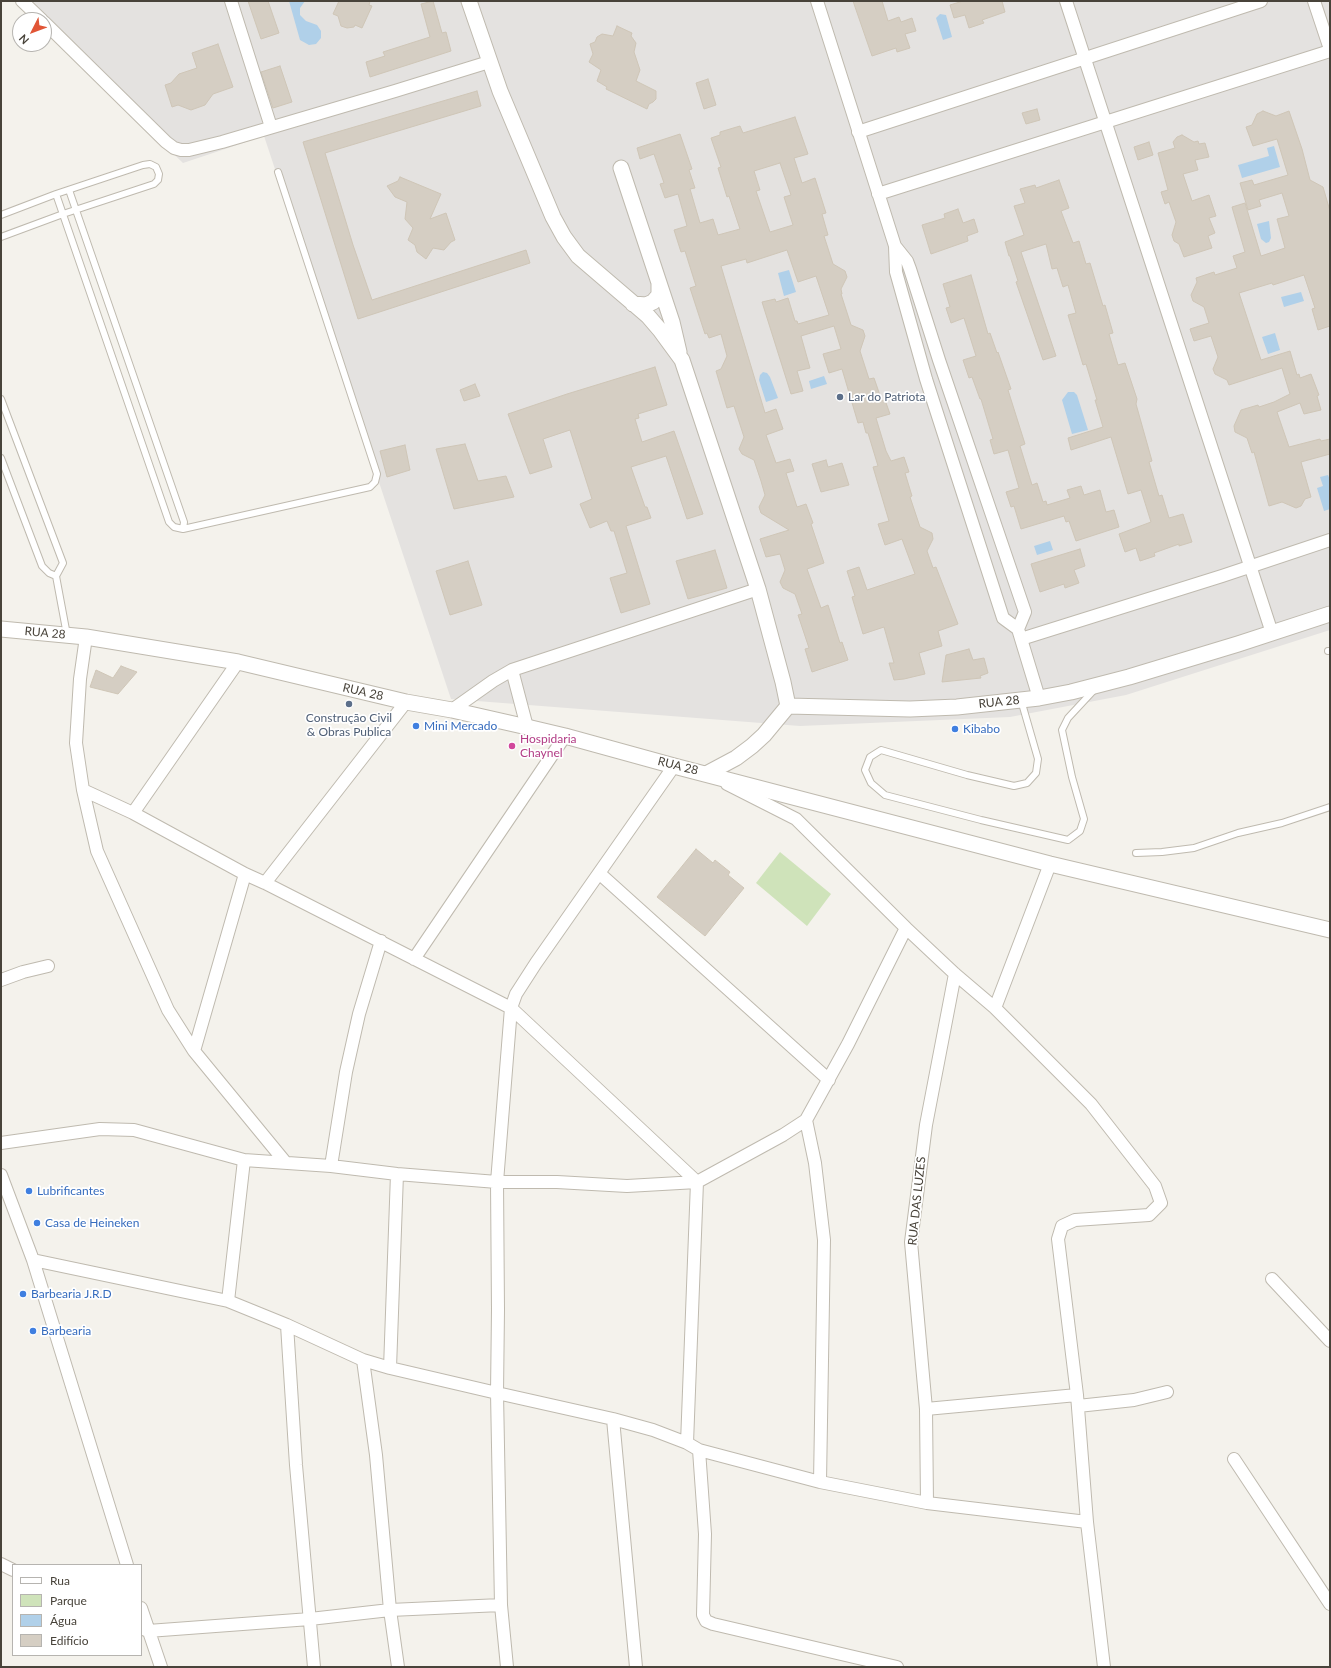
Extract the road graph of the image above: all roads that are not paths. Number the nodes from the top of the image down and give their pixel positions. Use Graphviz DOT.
graph roads {
  1 [pos="22,1"];
  2 [pos="231,1"];
  3 [pos="469,1"];
  4 [pos="817,1"];
  5 [pos="1066,1"];
  6 [pos="1261,1"];
  7 [pos="1314,1"];
  8 [pos="34,12"];
  9 [pos="52,30"];
  10 [pos="1330,50"];
  11 [pos="1085,58"];
  12 [pos="490,62"];
  13 [pos="1106,122"];
  14 [pos="271,127"];
  15 [pos="858,132"];
  16 [pos="621,168"];
  17 [pos="278,172"];
  18 [pos="69,190"];
  19 [pos="56,194"];
  20 [pos="878,194"];
  21 [pos="76,210"];
  22 [pos="63,214"];
  23 [pos="1,215"];
  24 [pos="1,237"];
  25 [pos="895,246"];
  26 [pos="659,283"];
  27 [pos="633,304"];
  28 [pos="682,360"];
  29 [pos="133,376"];
  30 [pos="120,380"];
  31 [pos="1,399"];
  32 [pos="1,458"];
  33 [pos="183,529"];
  34 [pos="1330,540"];
  35 [pos="1250,567"];
  36 [pos="56,576"];
  37 [pos="758,589"];
  38 [pos="1330,614"];
  39 [pos="1,629"];
  40 [pos="1019,634"];
  41 [pos="1272,634"];
  42 [pos="67,635"];
  43 [pos="86,637"];
  44 [pos="238,662"];
  45 [pos="512,670"];
  46 [pos="1100,684"];
  47 [pos="1039,698"];
  48 [pos="1021,700"];
  49 [pos="406,702"];
  50 [pos="788,706"];
  51 [pos="452,710"];
  52 [pos="527,727"];
  53 [pos="565,736"];
  54 [pos="674,766"];
  55 [pos="706,774"];
  56 [pos="83,790"];
  57 [pos="1330,807"];
  58 [pos="132,813"];
  59 [pos="1136,853"];
  60 [pos="1050,864"];
  61 [pos="599,873"];
  62 [pos="245,874"];
  63 [pos="265,883"];
  64 [pos="906,928"];
  65 [pos="1330,930"];
  66 [pos="380,941"];
  67 [pos="414,959"];
  68 [pos="48,966"];
  69 [pos="954,974"];
  70 [pos="1,980"];
  71 [pos="511,1008"];
  72 [pos="995,1008"];
  73 [pos="194,1050"];
  74 [pos="830,1080"];
  75 [pos="806,1120"];
  76 [pos="1,1143"];
  77 [pos="244,1160"];
  78 [pos="286,1163"];
  79 [pos="331,1166"];
  80 [pos="397,1174"];
  81 [pos="1,1175"];
  82 [pos="497,1182"];
  83 [pos="696,1182"];
  84 [pos="33,1260"];
  85 [pos="1272,1279"];
  86 [pos="228,1301"];
  87 [pos="287,1325"];
  88 [pos="1330,1341"];
  89 [pos="363,1360"];
  90 [pos="390,1368"];
  91 [pos="1166,1392"];
  92 [pos="497,1394"];
  93 [pos="1077,1400"];
  94 [pos="926,1409"];
  95 [pos="613,1419"];
  96 [pos="687,1443"];
  97 [pos="699,1450"];
  98 [pos="1234,1458"];
  99 [pos="820,1482"];
  100 [pos="927,1503"];
  101 [pos="1087,1522"];
  102 [pos="1,1564"];
  103 [pos="128,1564"];
  104 [pos="12,1570"];
  105 [pos="1330,1604"];
  106 [pos="501,1605"];
  107 [pos="390,1610"];
  108 [pos="142,1614"];
  109 [pos="310,1619"];
  110 [pos="145,1630"];
  111 [pos="161,1667"];
  112 [pos="314,1667"];
  113 [pos="398,1667"];
  114 [pos="507,1667"];
  115 [pos="636,1667"];
  116 [pos="897,1667"];
  117 [pos="1104,1667"];
  1 -- 8 [label="street"];
  2 -- 14 [label="street"];
  3 -- 12 [label="street"];
  4 -- 15 [label="street"];
  5 -- 11 [label="street"];
  6 -- 11 [label="street"];
  7 -- 10 [label="street"];
  9 -- 14 [label="street"];
  10 -- 13 [label="street"];
  11 -- 13 [label="street"];
  11 -- 15 [label="street"];
  12 -- 14 [label="street"];
  12 -- 27 [label="street"];
  13 -- 20 [label="street"];
  13 -- 35 [label="street"];
  15 -- 20 [label="street"];
  16 -- 26 [label="street"];
  17 -- 33 [label="lane"];
  18 -- 19 [label="lane"];
  18 -- 21 [label="lane"];
  18 -- 21 [label="lane"];
  19 -- 22 [label="lane"];
  19 -- 23 [label="lane"];
  20 -- 25 [label="street"];
  21 -- 22 [label="lane"];
  21 -- 29 [label="lane"];
  22 -- 24 [label="lane"];
  22 -- 30 [label="lane"];
  25 -- 40 [label="street"];
  25 -- 40 [label="street"];
  26 -- 27 [label="street"];
  26 -- 28 [label="street"];
  27 -- 28 [label="street"];
  28 -- 37 [label="street"];
  29 -- 30 [label="lane"];
  29 -- 33 [label="lane"];
  30 -- 33 [label="lane"];
  31 -- 36 [label="lane"];
  32 -- 36 [label="lane"];
  34 -- 35 [label="street"];
  35 -- 40 [label="street"];
  35 -- 41 [label="street"];
  36 -- 42 [label="lane"];
  37 -- 45 [label="street"];
  37 -- 50 [label="street"];
  38 -- 41 [label="street, RUA 28"];
  39 -- 42 [label="street, RUA 28"];
  40 -- 47 [label="street"];
  41 -- 46 [label="street, RUA 28"];
  42 -- 43 [label="street, RUA 28"];
  43 -- 44 [label="street, RUA 28"];
  43 -- 56 [label="street"];
  44 -- 49 [label="street, RUA 28"];
  44 -- 58 [label="street"];
  45 -- 51 [label="street"];
  45 -- 52 [label="street"];
  46 -- 47 [label="street, RUA 28"];
  46 -- 48 [label="lane"];
  47 -- 48 [label="street, RUA 28"];
  48 -- 50 [label="street, RUA 28"];
  49 -- 51 [label="street, RUA 28"];
  49 -- 63 [label="street"];
  50 -- 55 [label="street, RUA 28"];
  51 -- 52 [label="street, RUA 28"];
  52 -- 53 [label="street, RUA 28"];
  53 -- 54 [label="street, RUA 28"];
  53 -- 67 [label="street"];
  54 -- 55 [label="street, RUA 28"];
  54 -- 61 [label="street"];
  55 -- 60 [label="street"];
  55 -- 64 [label="street"];
  56 -- 58 [label="street"];
  56 -- 73 [label="street"];
  57 -- 59 [label="lane"];
  58 -- 62 [label="street"];
  60 -- 65 [label="street"];
  60 -- 72 [label="street"];
  61 -- 71 [label="street"];
  61 -- 74 [label="street"];
  62 -- 63 [label="street"];
  62 -- 73 [label="street"];
  63 -- 66 [label="street"];
  64 -- 69 [label="street"];
  64 -- 74 [label="street"];
  66 -- 67 [label="street"];
  66 -- 79 [label="street"];
  67 -- 71 [label="street"];
  68 -- 70 [label="street"];
  69 -- 72 [label="street"];
  69 -- 94 [label="street, RUA DAS LUZES"];
  71 -- 82 [label="street"];
  71 -- 83 [label="street"];
  72 -- 93 [label="street"];
  73 -- 78 [label="street"];
  74 -- 75 [label="street"];
  75 -- 83 [label="street"];
  75 -- 99 [label="street"];
  76 -- 77 [label="street"];
  77 -- 78 [label="street"];
  77 -- 86 [label="street"];
  78 -- 79 [label="street"];
  79 -- 80 [label="street"];
  80 -- 82 [label="street"];
  80 -- 90 [label="street"];
  81 -- 84 [label="street"];
  82 -- 83 [label="street"];
  82 -- 92 [label="street"];
  83 -- 96 [label="street"];
  84 -- 86 [label="street"];
  84 -- 103 [label="street"];
  85 -- 88 [label="street"];
  86 -- 87 [label="street"];
  87 -- 89 [label="street"];
  87 -- 109 [label="street"];
  89 -- 90 [label="street"];
  89 -- 107 [label="street"];
  90 -- 92 [label="street"];
  91 -- 93 [label="street"];
  92 -- 95 [label="street"];
  92 -- 106 [label="street"];
  93 -- 94 [label="street"];
  93 -- 101 [label="street"];
  94 -- 100 [label="street, RUA DAS LUZES"];
  95 -- 96 [label="street"];
  95 -- 115 [label="street"];
  96 -- 97 [label="street"];
  97 -- 99 [label="street"];
  97 -- 116 [label="street"];
  98 -- 105 [label="street"];
  99 -- 100 [label="street"];
  100 -- 101 [label="street"];
  101 -- 117 [label="street"];
  102 -- 104 [label="street"];
  106 -- 107 [label="street"];
  106 -- 114 [label="street"];
  107 -- 109 [label="street"];
  107 -- 113 [label="street"];
  108 -- 110 [label="street"];
  109 -- 110 [label="street"];
  109 -- 112 [label="street"];
  110 -- 111 [label="street"];
}
